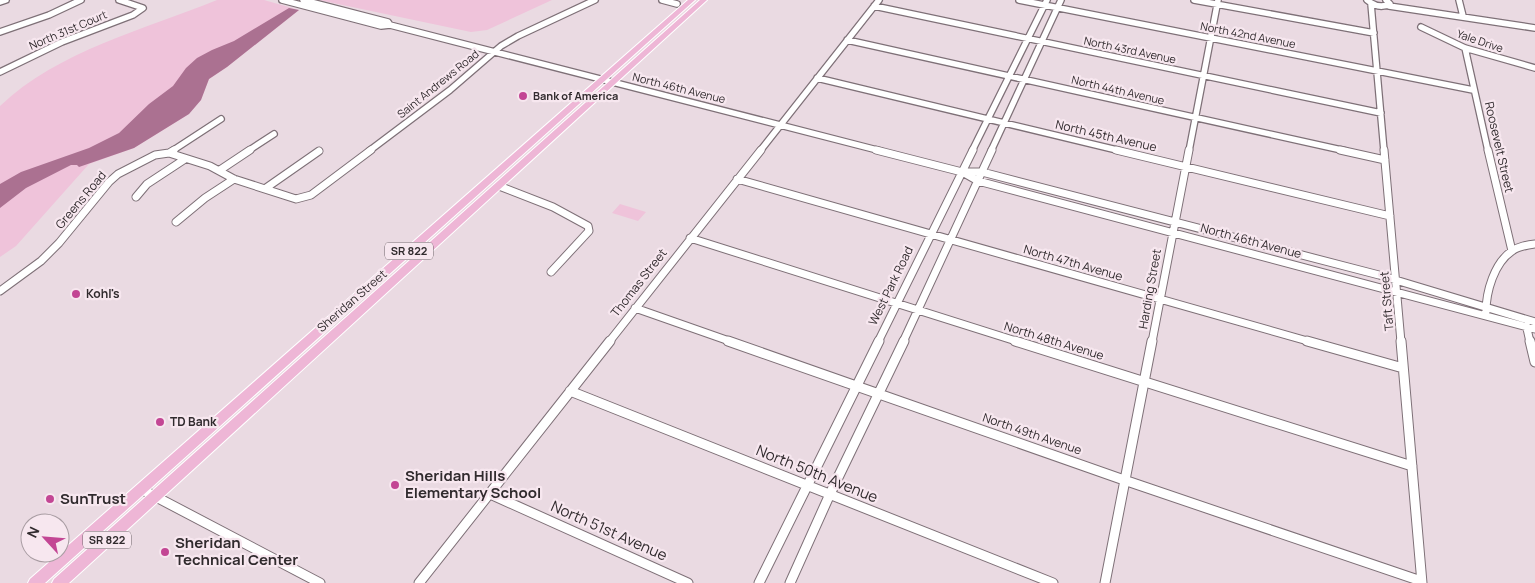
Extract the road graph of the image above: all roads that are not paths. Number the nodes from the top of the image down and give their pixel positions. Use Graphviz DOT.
graph roads {
  1 [pos="6,0"];
  2 [pos="81,0"];
  3 [pos="119,0"];
  4 [pos="282,0"];
  5 [pos="303,0"];
  6 [pos="595,0"];
  7 [pos="662,0"];
  8 [pos="692,0"];
  9 [pos="704,0"];
  10 [pos="879,0"];
  11 [pos="1019,0"];
  12 [pos="1061,0"];
  13 [pos="1194,0"];
  14 [pos="1362,0"];
  15 [pos="1459,0"];
  16 [pos="0,2"];
  17 [pos="1046,2"];
  18 [pos="1217,2"];
  19 [pos="1369,2"];
  20 [pos="1388,2"];
  21 [pos="874,6"];
  22 [pos="1382,6"];
  23 [pos="680,7"];
  24 [pos="1058,8"];
  25 [pos="689,13"];
  26 [pos="1463,16"];
  27 [pos="1373,17"];
  28 [pos="682,20"];
  29 [pos="390,25"];
  30 [pos="1421,27"];
  31 [pos="1535,28"];
  32 [pos="0,32"];
  33 [pos="1374,33"];
  34 [pos="1210,37"];
  35 [pos="1028,39"];
  36 [pos="847,40"];
  37 [pos="1043,42"];
  38 [pos="1465,48"];
  39 [pos="492,53"];
  40 [pos="1535,68"];
  41 [pos="1378,70"];
  42 [pos="0,72"];
  43 [pos="1010,76"];
  44 [pos="1204,76"];
  45 [pos="817,78"];
  46 [pos="602,80"];
  47 [pos="1025,80"];
  48 [pos="613,83"];
  49 [pos="1473,90"];
  50 [pos="1381,113"];
  51 [pos="1195,118"];
  52 [pos="221,119"];
  53 [pos="988,120"];
  54 [pos="781,124"];
  55 [pos="1004,124"];
  56 [pos="274,134"];
  57 [pos="319,151"];
  58 [pos="168,154"];
  59 [pos="185,159"];
  60 [pos="1385,160"];
  61 [pos="1185,166"];
  62 [pos="220,170"];
  63 [pos="962,172"];
  64 [pos="982,172"];
  65 [pos="234,179"];
  66 [pos="737,179"];
  67 [pos="978,181"];
  68 [pos="498,186"];
  69 [pos="266,188"];
  70 [pos="136,197"];
  71 [pos="304,199"];
  72 [pos="1390,216"];
  73 [pos="176,222"];
  74 [pos="1173,222"];
  75 [pos="1172,232"];
  76 [pos="930,234"];
  77 [pos="690,238"];
  78 [pos="950,240"];
  79 [pos="1535,244"];
  80 [pos="1512,251"];
  81 [pos="551,272"];
  82 [pos="1397,280"];
  83 [pos="0,291"];
  84 [pos="1398,291"];
  85 [pos="1160,299"];
  86 [pos="897,303"];
  87 [pos="635,308"];
  88 [pos="917,310"];
  89 [pos="1486,311"];
  90 [pos="1535,322"];
  91 [pos="1529,325"];
  92 [pos="301,346"];
  93 [pos="1535,362"];
  94 [pos="1403,368"];
  95 [pos="1144,381"];
  96 [pos="857,386"];
  97 [pos="570,391"];
  98 [pos="879,394"];
  99 [pos="260,402"];
  100 [pos="1412,466"];
  101 [pos="1124,480"];
  102 [pos="807,485"];
  103 [pos="141,489"];
  104 [pos="490,494"];
  105 [pos="830,494"];
  106 [pos="155,496"];
  107 [pos="1421,582"];
  108 [pos="35,583"];
  109 [pos="59,583"];
  110 [pos="320,583"];
  111 [pos="419,583"];
  112 [pos="688,583"];
  113 [pos="759,583"];
  114 [pos="790,583"];
  115 [pos="1053,583"];
  116 [pos="1105,583"];
  1 -- 16 [label="street"];
  2 -- 32 [label="street"];
  3 -- 42 [label="street, North 31st Court"];
  4 -- 29 [label="street, North 46th Avenue"];
  5 -- 29 [label="street, North 46th Avenue"];
  6 -- 39 [label="street, Saint Andrews Road"];
  7 -- 23 [label="street"];
  8 -- 23 [label="main road, Sheridan Street / SR 822"];
  9 -- 25 [label="main road, Sheridan Street / SR 822"];
  10 -- 21 [label="street, Thomas Street"];
  11 -- 17 [label="street, North 42nd Avenue"];
  12 -- 24 [label="street"];
  13 -- 18 [label="street"];
  14 -- 19 [label="street"];
  15 -- 26 [label="street"];
  17 -- 24 [label="street, North 42nd Avenue"];
  17 -- 35 [label="street, West Park Road"];
  18 -- 33 [label="street"];
  18 -- 34 [label="street, Harding Street"];
  19 -- 22 [label="street"];
  19 -- 27 [label="street, Taft Street"];
  20 -- 22 [label="street"];
  20 -- 26 [label="street"];
  21 -- 35 [label="street, North 43rd Avenue"];
  21 -- 36 [label="street, Thomas Street"];
  22 -- 27 [label="street"];
  23 -- 25 [label="main road"];
  23 -- 28 [label="main road"];
  23 -- 46 [label="main road, Sheridan Street / SR 822"];
  24 -- 34 [label="street, North 42nd Avenue"];
  24 -- 37 [label="street"];
  25 -- 28 [label="main road, Sheridan Street / SR 822"];
  26 -- 31 [label="street"];
  27 -- 33 [label="street, Taft Street"];
  28 -- 48 [label="main road, Sheridan Street / SR 822"];
  29 -- 39 [label="street, North 46th Avenue"];
  30 -- 38 [label="street, Yale Drive"];
  33 -- 41 [label="street, Taft Street"];
  34 -- 41 [label="street, North 42nd Avenue"];
  34 -- 44 [label="street, Harding Street"];
  35 -- 37 [label="street, North 43rd Avenue"];
  35 -- 43 [label="street, West Park Road"];
  36 -- 43 [label="street, North 44th Avenue"];
  36 -- 45 [label="street, Thomas Street"];
  37 -- 44 [label="street, North 43rd Avenue"];
  37 -- 47 [label="street"];
  38 -- 40 [label="street, Yale Drive"];
  38 -- 49 [label="street, Roosevelt Street"];
  39 -- 46 [label="street, North 46th Avenue"];
  39 -- 71 [label="street, Saint Andrews Road"];
  41 -- 49 [label="street, North 42nd Avenue"];
  41 -- 50 [label="street, Taft Street"];
  43 -- 47 [label="street, North 44th Avenue"];
  43 -- 53 [label="street, West Park Road"];
  44 -- 50 [label="street, North 43rd Avenue"];
  44 -- 51 [label="street, Harding Street"];
  45 -- 53 [label="street, North 45th Avenue"];
  45 -- 54 [label="street, Thomas Street"];
  46 -- 48 [label="street, North 46th Avenue"];
  46 -- 92 [label="main road, Sheridan Street / SR 822"];
  47 -- 51 [label="street, North 44th Avenue"];
  47 -- 55 [label="street"];
  48 -- 54 [label="street, North 46th Avenue"];
  48 -- 68 [label="main road, Sheridan Street / SR 822"];
  49 -- 80 [label="street, Roosevelt Street"];
  50 -- 60 [label="street, Taft Street"];
  51 -- 60 [label="street, North 44th Avenue"];
  51 -- 61 [label="street, Harding Street"];
  52 -- 58 [label="street"];
  53 -- 55 [label="street, North 45th Avenue"];
  53 -- 63 [label="street, West Park Road"];
  54 -- 63 [label="street, North 46th Avenue"];
  54 -- 66 [label="street, Thomas Street"];
  55 -- 61 [label="street, North 45th Avenue"];
  55 -- 64 [label="street"];
  56 -- 62 [label="street"];
  57 -- 69 [label="street"];
  58 -- 59 [label="street, Greens Road"];
  58 -- 83 [label="street, Greens Road"];
  59 -- 62 [label="street, Greens Road"];
  59 -- 70 [label="street"];
  60 -- 72 [label="street, Taft Street"];
  61 -- 72 [label="street, North 45th Avenue"];
  61 -- 74 [label="street, Harding Street"];
  62 -- 65 [label="street, Greens Road"];
  63 -- 64 [label="street, North 46th Avenue"];
  63 -- 67 [label="street, North 46th Avenue"];
  63 -- 76 [label="street, West Park Road"];
  64 -- 67 [label="street"];
  64 -- 74 [label="street, North 46th Avenue"];
  65 -- 69 [label="street, Greens Road"];
  65 -- 73 [label="street"];
  66 -- 76 [label="street, North 47th Avenue"];
  66 -- 77 [label="street, Thomas Street"];
  67 -- 75 [label="street, North 46th Avenue"];
  67 -- 78 [label="street"];
  68 -- 81 [label="street"];
  68 -- 99 [label="main road, Sheridan Street / SR 822"];
  69 -- 71 [label="street, Greens Road"];
  72 -- 82 [label="street, Taft Street"];
  74 -- 75 [label="street, Harding Street"];
  74 -- 82 [label="street, North 46th Avenue"];
  75 -- 84 [label="street, North 46th Avenue"];
  75 -- 85 [label="street, Harding Street"];
  76 -- 78 [label="street, North 47th Avenue"];
  76 -- 86 [label="street, West Park Road"];
  77 -- 86 [label="street, North 48th Avenue"];
  77 -- 87 [label="street, Thomas Street"];
  78 -- 85 [label="street, North 47th Avenue"];
  78 -- 88 [label="street"];
  79 -- 80 [label="street"];
  80 -- 89 [label="street"];
  82 -- 84 [label="street, Taft Street"];
  82 -- 89 [label="street, North 46th Avenue"];
  84 -- 89 [label="street, North 46th Avenue"];
  84 -- 94 [label="street, Taft Street"];
  85 -- 94 [label="street, North 47th Avenue"];
  85 -- 95 [label="street, Harding Street"];
  86 -- 88 [label="street, North 48th Avenue"];
  86 -- 96 [label="street, West Park Road"];
  87 -- 96 [label="street, North 49th Avenue"];
  87 -- 97 [label="street, Thomas Street"];
  88 -- 95 [label="street, North 48th Avenue"];
  88 -- 98 [label="street"];
  89 -- 91 [label="street, North 46th Avenue"];
  90 -- 91 [label="street, North 46th Avenue"];
  91 -- 93 [label="street"];
  92 -- 99 [label="main road"];
  92 -- 103 [label="main road, Sheridan Street / SR 822"];
  94 -- 100 [label="street, Taft Street"];
  95 -- 100 [label="street, North 48th Avenue"];
  95 -- 101 [label="street, Harding Street"];
  96 -- 98 [label="street, North 49th Avenue"];
  96 -- 102 [label="street, West Park Road"];
  97 -- 102 [label="street, North 50th Avenue"];
  97 -- 104 [label="street, Thomas Street"];
  98 -- 101 [label="street, North 49th Avenue"];
  98 -- 105 [label="street"];
  99 -- 106 [label="main road, Sheridan Street / SR 822"];
  100 -- 107 [label="street, Taft Street"];
  101 -- 107 [label="street, North 49th Avenue"];
  101 -- 116 [label="street, Harding Street"];
  102 -- 105 [label="street, North 50th Avenue"];
  102 -- 113 [label="street, West Park Road"];
  103 -- 106 [label="street"];
  103 -- 108 [label="main road, Sheridan Street / SR 822"];
  104 -- 111 [label="street, Thomas Street"];
  104 -- 112 [label="street, North 51st Avenue"];
  105 -- 114 [label="street"];
  105 -- 115 [label="street, North 50th Avenue"];
  106 -- 109 [label="main road, Sheridan Street / SR 822"];
  106 -- 110 [label="street"];
}
